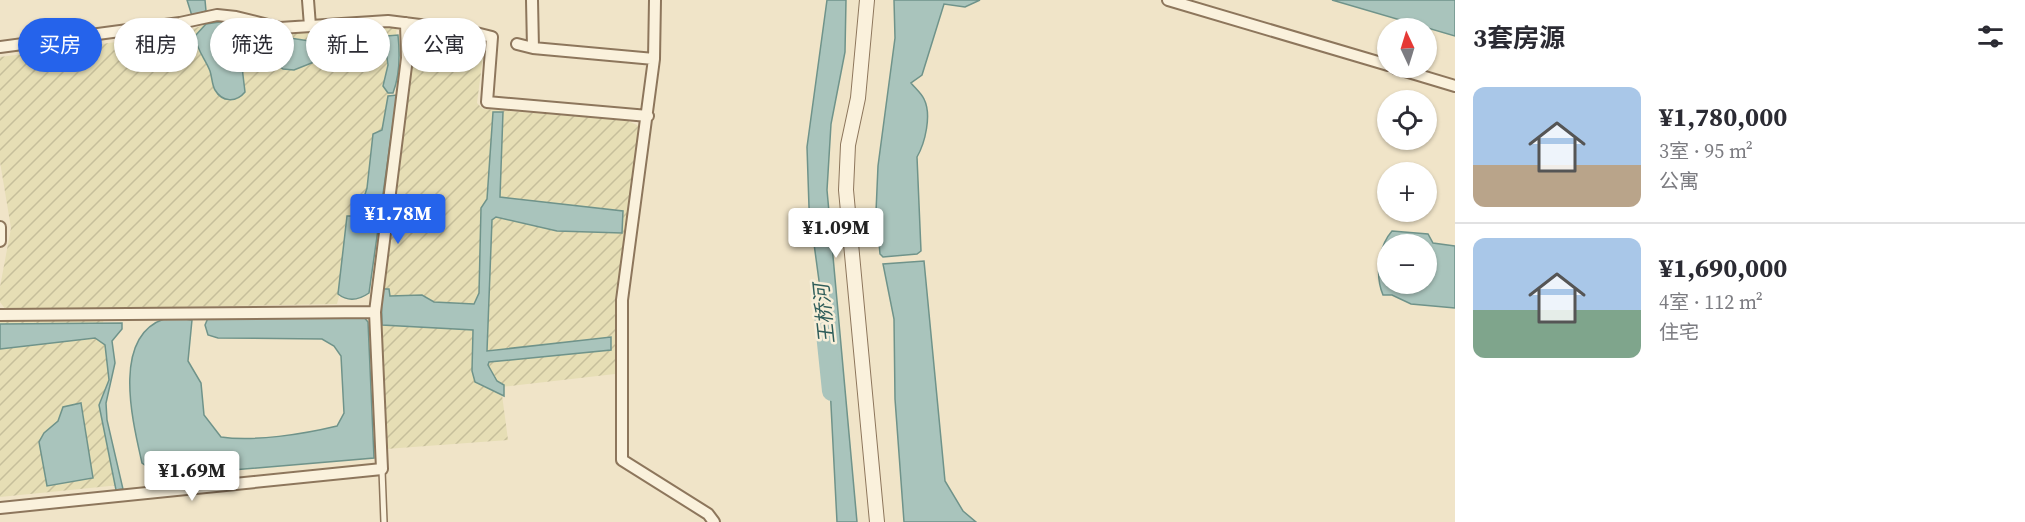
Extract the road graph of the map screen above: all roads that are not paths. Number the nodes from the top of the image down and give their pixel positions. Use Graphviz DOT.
graph roads {
  1 [pos="308,0"];
  2 [pos="532,0"];
  3 [pos="655,0"];
  4 [pos="867,0"];
  5 [pos="1168,0"];
  6 [pos="309,18"];
  7 [pos="306,26"];
  8 [pos="486,36"];
  9 [pos="517,44"];
  10 [pos="0,47"];
  11 [pos="533,48"];
  12 [pos="654,59"];
  13 [pos="1377,62"];
  14 [pos="405,72"];
  15 [pos="1428,78"];
  16 [pos="1455,86"];
  17 [pos="648,116"];
  18 [pos="0,227"];
  19 [pos="0,241"];
  20 [pos="375,312"];
  21 [pos="0,315"];
  22 [pos="382,469"];
  23 [pos="0,508"];
  24 [pos="384,522"];
  25 [pos="714,522"];
  26 [pos="877,522"];
  1 -- 6 [label="street"];
  2 -- 11 [label="street"];
  3 -- 12 [label="street"];
  4 -- 26 [label="street"];
  5 -- 13 [label="street"];
  7 -- 10 [label="street"];
  8 -- 17 [label="street"];
  9 -- 11 [label="street"];
  11 -- 12 [label="street"];
  12 -- 17 [label="street"];
  14 -- 20 [label="street"];
  15 -- 16 [label="street"];
  17 -- 25 [label="street"];
  18 -- 19 [label="street"];
  20 -- 21 [label="street"];
  20 -- 22 [label="street"];
  22 -- 23 [label="street"];
  22 -- 24 [label="lane"];
}
